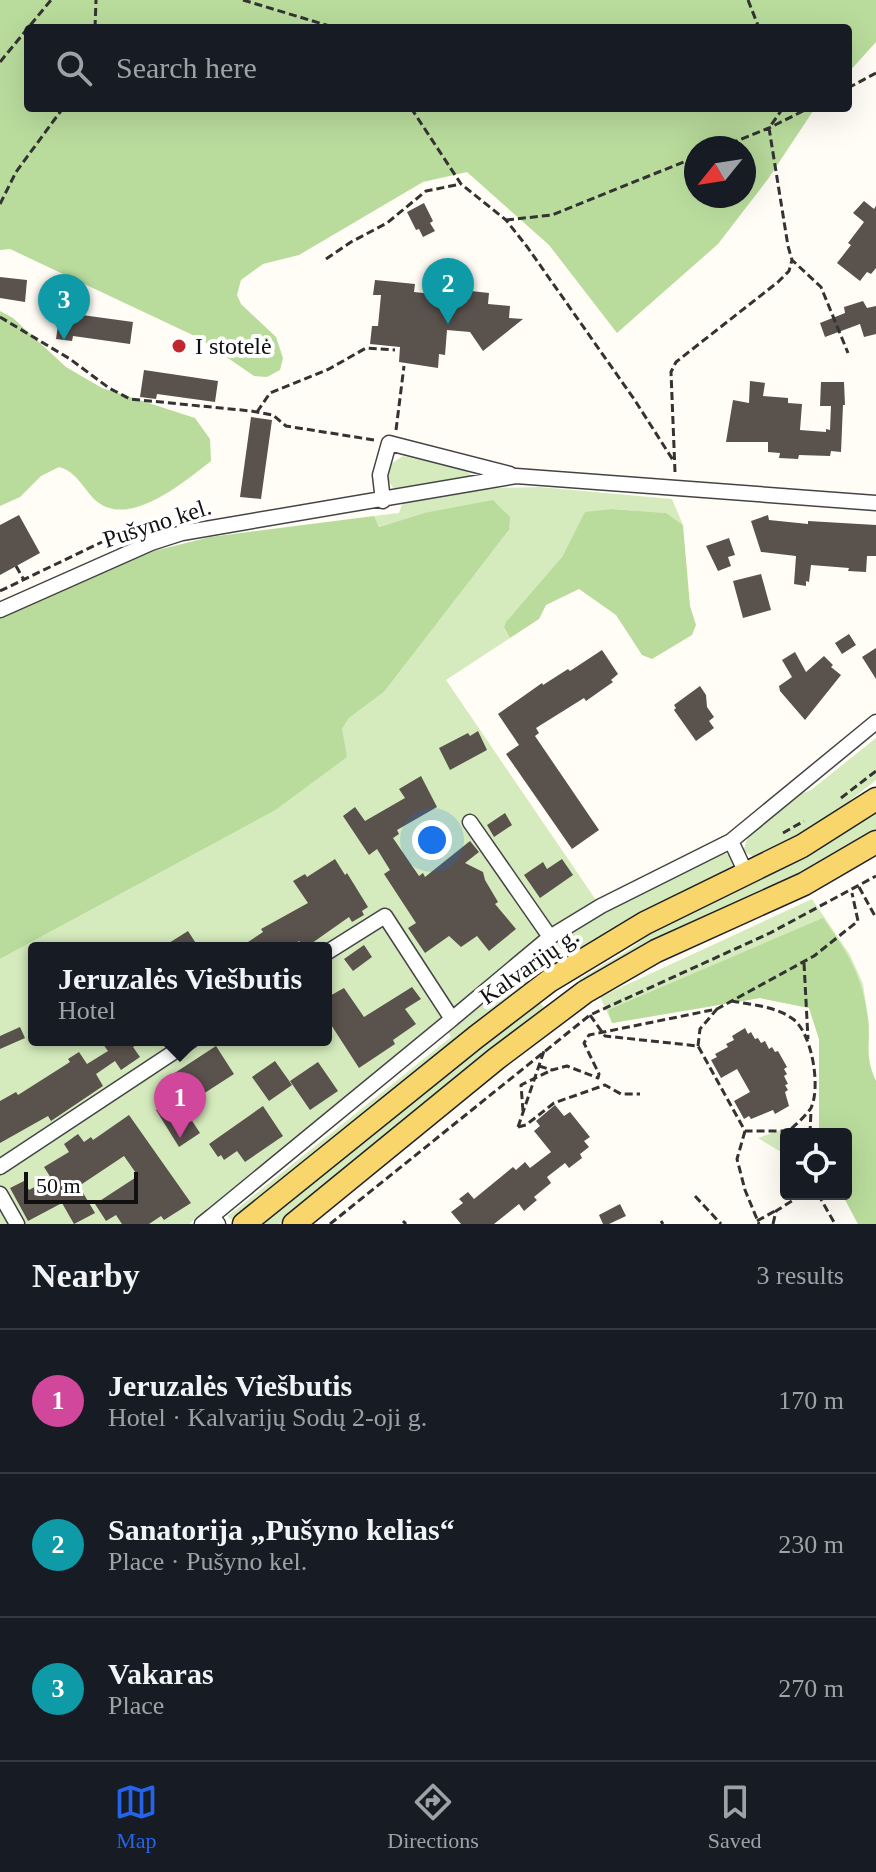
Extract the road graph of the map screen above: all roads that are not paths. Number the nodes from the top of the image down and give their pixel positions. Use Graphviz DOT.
graph roads {
  1 [pos="516,476"];
  2 [pos="383,501"];
  3 [pos="876,503"];
  4 [pos="0,610"];
  5 [pos="876,722"];
  6 [pos="876,799"];
  7 [pos="470,822"];
  8 [pos="731,841"];
  9 [pos="876,842"];
  10 [pos="746,873"];
  11 [pos="550,937"];
  12 [pos="332,949"];
  13 [pos="549,981"];
  14 [pos="567,1004"];
  15 [pos="452,1019"];
  16 [pos="183,1046"];
  17 [pos="0,1167"];
  18 [pos="0,1194"];
  19 [pos="210,1221"];
  20 [pos="17,1224"];
  21 [pos="244,1224"];
  22 [pos="294,1224"];
  1 -- 2 [label="street, Pušyno kel."];
  1 -- 2 [label="street, Pušyno kel."];
  1 -- 3 [label="street, Pušyno kel."];
  2 -- 4 [label="street, Pušyno kel."];
  5 -- 8 [label="street"];
  6 -- 10 [label="main road, Kalvarijų g."];
  7 -- 11 [label="street"];
  8 -- 10 [label="street"];
  8 -- 11 [label="street"];
  9 -- 14 [label="main road"];
  10 -- 13 [label="main road, Kalvarijų g."];
  11 -- 15 [label="street"];
  12 -- 15 [label="street"];
  13 -- 14 [label="main road"];
  13 -- 21 [label="main road, Kalvarijų g."];
  14 -- 22 [label="main road"];
  15 -- 19 [label="street"];
  16 -- 17 [label="street"];
  18 -- 20 [label="street"];
}
